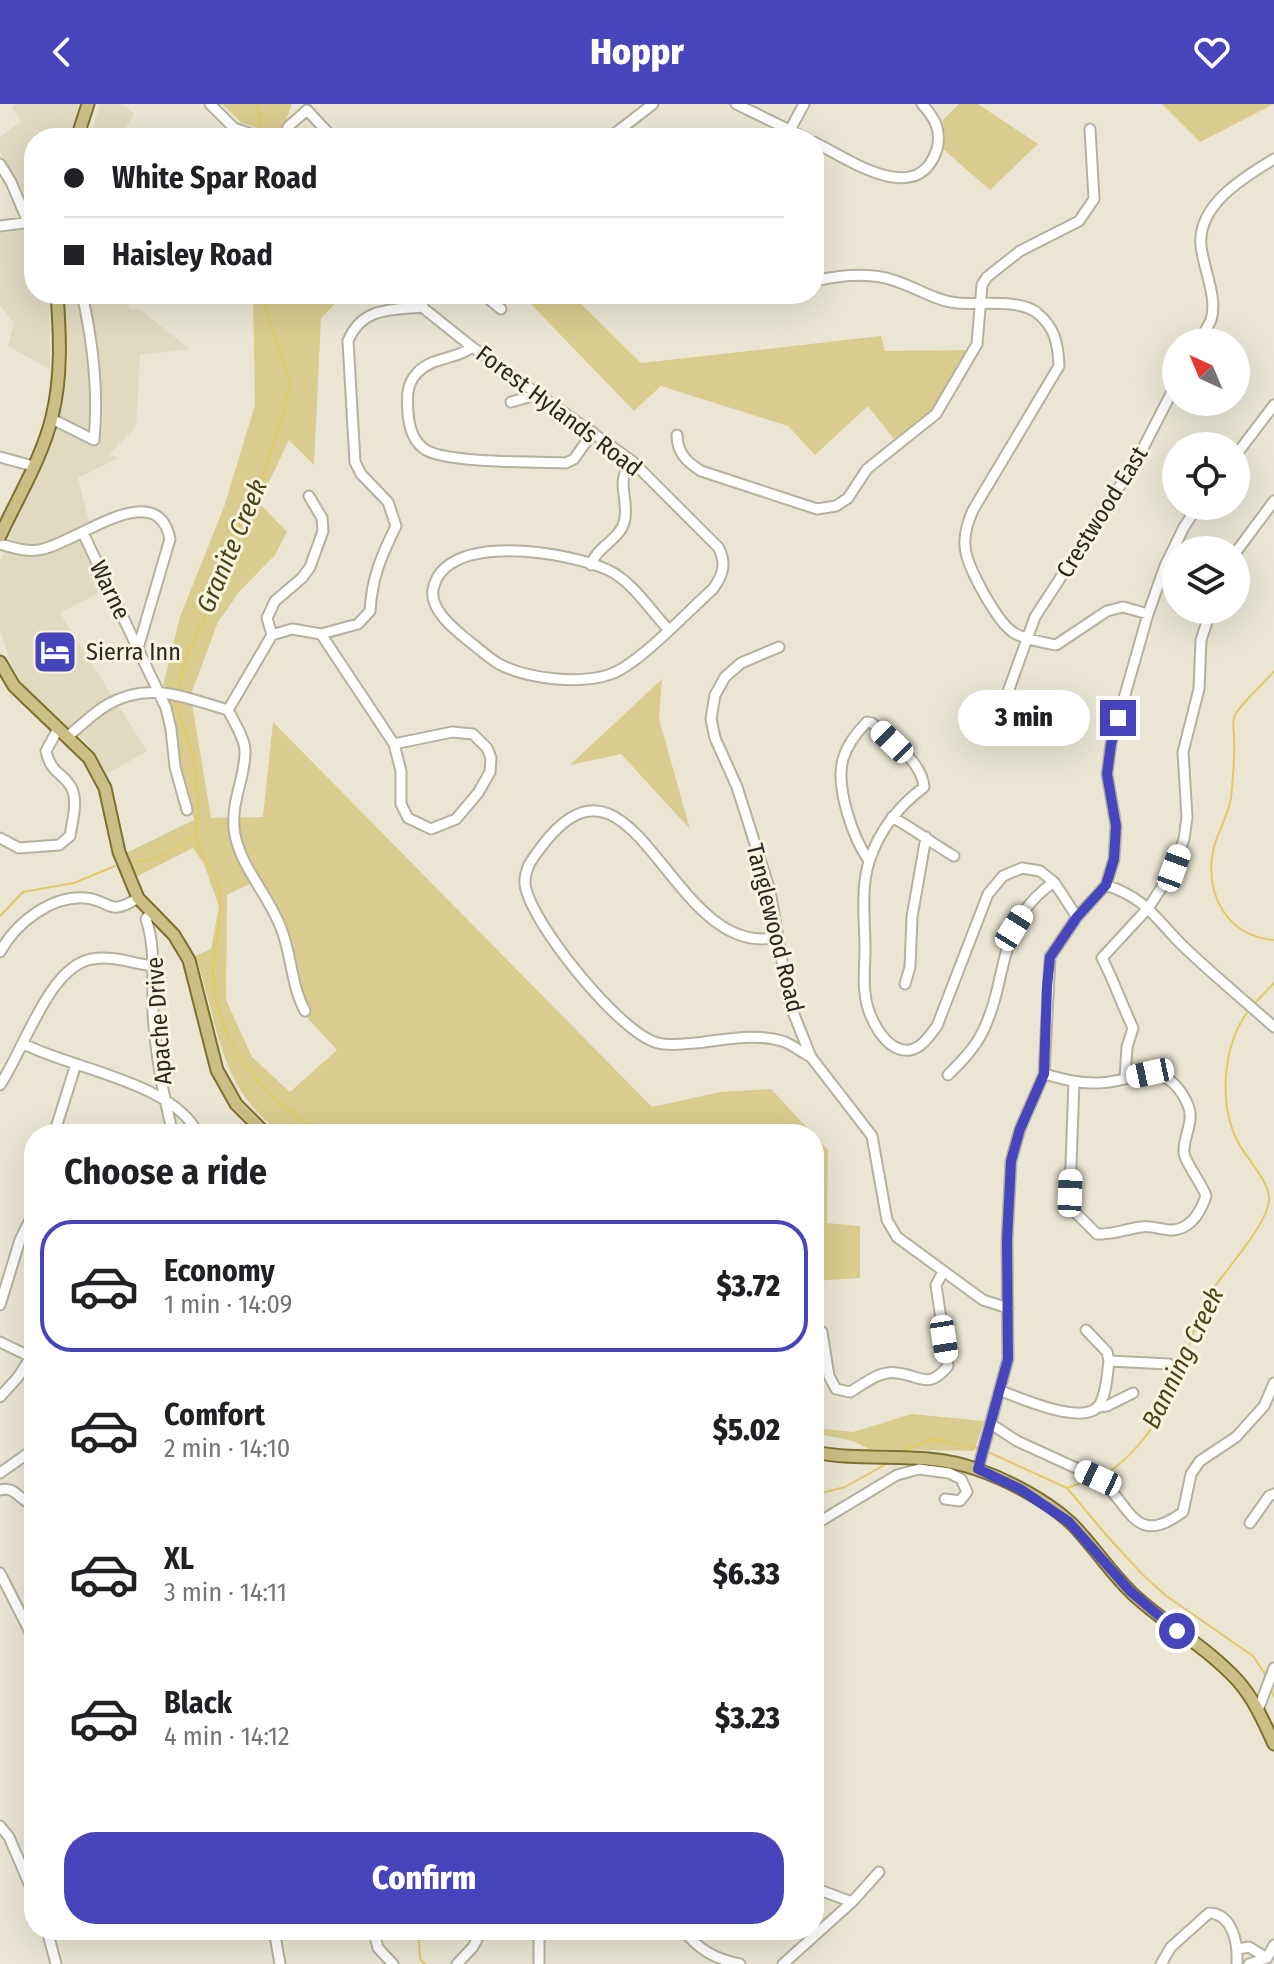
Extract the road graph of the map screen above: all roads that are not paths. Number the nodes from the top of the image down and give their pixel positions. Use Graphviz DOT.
graph roads {
  1 [pos="88,104"];
  2 [pos="210,104"];
  3 [pos="653,104"];
  4 [pos="736,104"];
  5 [pos="804,104"];
  6 [pos="922,104"];
  7 [pos="80,128"];
  8 [pos="234,128"];
  9 [pos="288,128"];
  10 [pos="324,128"];
  11 [pos="622,128"];
  12 [pos="786,128"];
  13 [pos="791,128"];
  14 [pos="1090,129"];
  15 [pos="824,147"];
  16 [pos="1274,159"];
  17 [pos="0,164"];
  18 [pos="24,208"];
  19 [pos="24,223"];
  20 [pos="0,226"];
  21 [pos="824,280"];
  22 [pos="57,304"];
  23 [pos="84,304"];
  24 [pos="423,304"];
  25 [pos="495,304"];
  26 [pos="981,304"];
  27 [pos="422,307"];
  28 [pos="501,309"];
  29 [pos="1206,328"];
  30 [pos="472,347"];
  31 [pos="539,394"];
  32 [pos="511,402"];
  33 [pos="1274,405"];
  34 [pos="1162,411"];
  35 [pos="52,419"];
  36 [pos="593,432"];
  37 [pos="677,435"];
  38 [pos="1250,437"];
  39 [pos="0,457"];
  40 [pos="632,461"];
  41 [pos="33,466"];
  42 [pos="309,496"];
  43 [pos="1274,501"];
  44 [pos="1189,520"];
  45 [pos="83,533"];
  46 [pos="0,536"];
  47 [pos="1248,536"];
  48 [pos="0,544"];
  49 [pos="591,565"];
  50 [pos="1148,614"];
  51 [pos="1206,624"];
  52 [pos="668,629"];
  53 [pos="321,634"];
  54 [pos="272,635"];
  55 [pos="1029,639"];
  56 [pos="779,647"];
  57 [pos="138,648"];
  58 [pos="0,662"];
  59 [pos="157,690"];
  60 [pos="228,710"];
  61 [pos="63,732"];
  62 [pos="992,736"];
  63 [pos="394,744"];
  64 [pos="187,810"];
  65 [pos="892,817"];
  66 [pos="926,837"];
  67 [pos="0,838"];
  68 [pos="954,856"];
  69 [pos="869,861"];
  70 [pos="1054,882"];
  71 [pos="1106,885"];
  72 [pos="138,898"];
  73 [pos="1149,907"];
  74 [pos="152,911"];
  75 [pos="1077,917"];
  76 [pos="778,937"];
  77 [pos="0,952"];
  78 [pos="154,966"];
  79 [pos="905,984"];
  80 [pos="305,1011"];
  81 [pos="1274,1027"];
  82 [pos="24,1044"];
  83 [pos="811,1057"];
  84 [pos="76,1064"];
  85 [pos="1044,1074"];
  86 [pos="948,1075"];
  87 [pos="1125,1078"];
  88 [pos="1074,1082"];
  89 [pos="0,1085"];
  90 [pos="165,1099"];
  91 [pos="57,1124"];
  92 [pos="171,1124"];
  93 [pos="192,1124"];
  94 [pos="256,1124"];
  95 [pos="24,1232"];
  96 [pos="943,1272"];
  97 [pos="0,1305"];
  98 [pos="1008,1308"];
  99 [pos="1086,1330"];
  100 [pos="0,1342"];
  101 [pos="824,1345"];
  102 [pos="24,1354"];
  103 [pos="1109,1361"];
  104 [pos="1169,1364"];
  105 [pos="24,1369"];
  106 [pos="1274,1383"];
  107 [pos="1001,1391"];
  108 [pos="1133,1393"];
  109 [pos="0,1397"];
  110 [pos="1099,1407"];
  111 [pos="991,1424"];
  112 [pos="824,1453"];
  113 [pos="24,1456"];
  114 [pos="978,1469"];
  115 [pos="0,1473"];
  116 [pos="0,1490"];
  117 [pos="1274,1494"];
  118 [pos="24,1499"];
  119 [pos="945,1499"];
  120 [pos="824,1519"];
  121 [pos="1250,1523"];
  122 [pos="0,1573"];
  123 [pos="24,1620"];
  124 [pos="1274,1668"];
  125 [pos="1258,1710"];
  126 [pos="1274,1744"];
  127 [pos="0,1826"];
  128 [pos="24,1872"];
  129 [pos="879,1872"];
  130 [pos="824,1892"];
  131 [pos="852,1902"];
  132 [pos="824,1927"];
  133 [pos="50,1940"];
  134 [pos="276,1940"];
  135 [pos="376,1940"];
  136 [pos="477,1940"];
  137 [pos="539,1940"];
  138 [pos="691,1940"];
  139 [pos="810,1940"];
  140 [pos="1274,1945"];
  141 [pos="1238,1949"];
  142 [pos="1267,1958"];
  143 [pos="56,1964"];
  144 [pos="280,1964"];
  145 [pos="393,1964"];
  146 [pos="457,1964"];
  147 [pos="539,1964"];
  148 [pos="740,1964"];
  149 [pos="783,1964"];
  150 [pos="1161,1964"];
  151 [pos="1237,1964"];
  152 [pos="1249,1964"];
  1 -- 7 [label="main road"];
  2 -- 8 [label="street"];
  3 -- 11 [label="street"];
  4 -- 12 [label="street"];
  5 -- 13 [label="street"];
  6 -- 15 [label="street"];
  9 -- 10 [label="street"];
  14 -- 26 [label="street"];
  16 -- 29 [label="street"];
  17 -- 18 [label="street"];
  19 -- 20 [label="street"];
  21 -- 26 [label="street"];
  22 -- 35 [label="main road"];
  23 -- 35 [label="street"];
  24 -- 27 [label="street"];
  25 -- 28 [label="street"];
  26 -- 37 [label="street"];
  26 -- 55 [label="street"];
  27 -- 30 [label="street, Forest Hylands Road"];
  27 -- 53 [label="street"];
  30 -- 31 [label="street, Forest Hylands Road"];
  30 -- 36 [label="street"];
  31 -- 32 [label="street"];
  31 -- 36 [label="street, Forest Hylands Road"];
  33 -- 38 [label="street"];
  34 -- 55 [label="street, Crestwood East"];
  35 -- 41 [label="main road"];
  36 -- 40 [label="street, Forest Hylands Road"];
  39 -- 41 [label="street"];
  40 -- 49 [label="street"];
  40 -- 52 [label="street, Forest Hylands Road"];
  41 -- 46 [label="main road"];
  42 -- 54 [label="street"];
  43 -- 47 [label="street"];
  44 -- 50 [label="street"];
  45 -- 48 [label="street"];
  45 -- 57 [label="street, Warne"];
  45 -- 57 [label="street"];
  49 -- 52 [label="street"];
  49 -- 52 [label="street"];
  50 -- 55 [label="street"];
  50 -- 71 [label="street"];
  51 -- 73 [label="street"];
  53 -- 54 [label="street"];
  53 -- 63 [label="street"];
  54 -- 60 [label="street"];
  55 -- 62 [label="street, Crestwood East"];
  56 -- 76 [label="street, Tanglewood Road"];
  57 -- 59 [label="street, Warne"];
  58 -- 61 [label="main road"];
  59 -- 60 [label="street"];
  59 -- 61 [label="street"];
  59 -- 64 [label="street, Warne"];
  60 -- 80 [label="street"];
  61 -- 67 [label="street"];
  61 -- 72 [label="main road"];
  63 -- 63 [label="street"];
  65 -- 66 [label="street"];
  65 -- 69 [label="street"];
  65 -- 69 [label="street"];
  66 -- 68 [label="street"];
  66 -- 79 [label="street"];
  69 -- 70 [label="street"];
  70 -- 75 [label="street"];
  70 -- 86 [label="street"];
  71 -- 73 [label="street"];
  71 -- 75 [label="street"];
  72 -- 74 [label="main road"];
  72 -- 77 [label="street"];
  73 -- 81 [label="street"];
  73 -- 87 [label="street"];
  74 -- 78 [label="street, Apache Drive"];
  74 -- 94 [label="main road"];
  75 -- 85 [label="street"];
  76 -- 83 [label="street, Tanglewood Road"];
  76 -- 83 [label="street"];
  78 -- 82 [label="street"];
  78 -- 90 [label="street, Apache Drive"];
  82 -- 84 [label="street"];
  82 -- 89 [label="street"];
  83 -- 96 [label="street, Tanglewood Road"];
  84 -- 90 [label="street"];
  84 -- 91 [label="street"];
  85 -- 88 [label="street"];
  85 -- 98 [label="street"];
  87 -- 88 [label="street"];
  87 -- 88 [label="street"];
  90 -- 92 [label="street, Apache Drive"];
  90 -- 93 [label="street"];
  95 -- 97 [label="street"];
  96 -- 98 [label="street, Tanglewood Road"];
  96 -- 101 [label="street"];
  98 -- 107 [label="street"];
  99 -- 103 [label="street"];
  100 -- 102 [label="street"];
  103 -- 104 [label="street"];
  103 -- 110 [label="street"];
  105 -- 109 [label="street"];
  106 -- 111 [label="street"];
  107 -- 110 [label="street"];
  107 -- 111 [label="street"];
  108 -- 110 [label="street"];
  111 -- 114 [label="street"];
  112 -- 114 [label="main road"];
  113 -- 115 [label="street"];
  114 -- 125 [label="main road"];
  116 -- 118 [label="street"];
  117 -- 121 [label="street"];
  119 -- 120 [label="street"];
  122 -- 123 [label="street"];
  124 -- 125 [label="street"];
  125 -- 126 [label="main road"];
  127 -- 128 [label="street"];
  129 -- 131 [label="street"];
  130 -- 131 [label="street"];
  131 -- 132 [label="street"];
  133 -- 143 [label="street"];
  134 -- 144 [label="street"];
  135 -- 145 [label="street"];
  136 -- 146 [label="street"];
  137 -- 147 [label="street"];
  138 -- 148 [label="street"];
  139 -- 149 [label="street"];
  140 -- 142 [label="street"];
  141 -- 142 [label="street"];
  141 -- 150 [label="street"];
  141 -- 151 [label="street"];
  142 -- 152 [label="street"];
}
